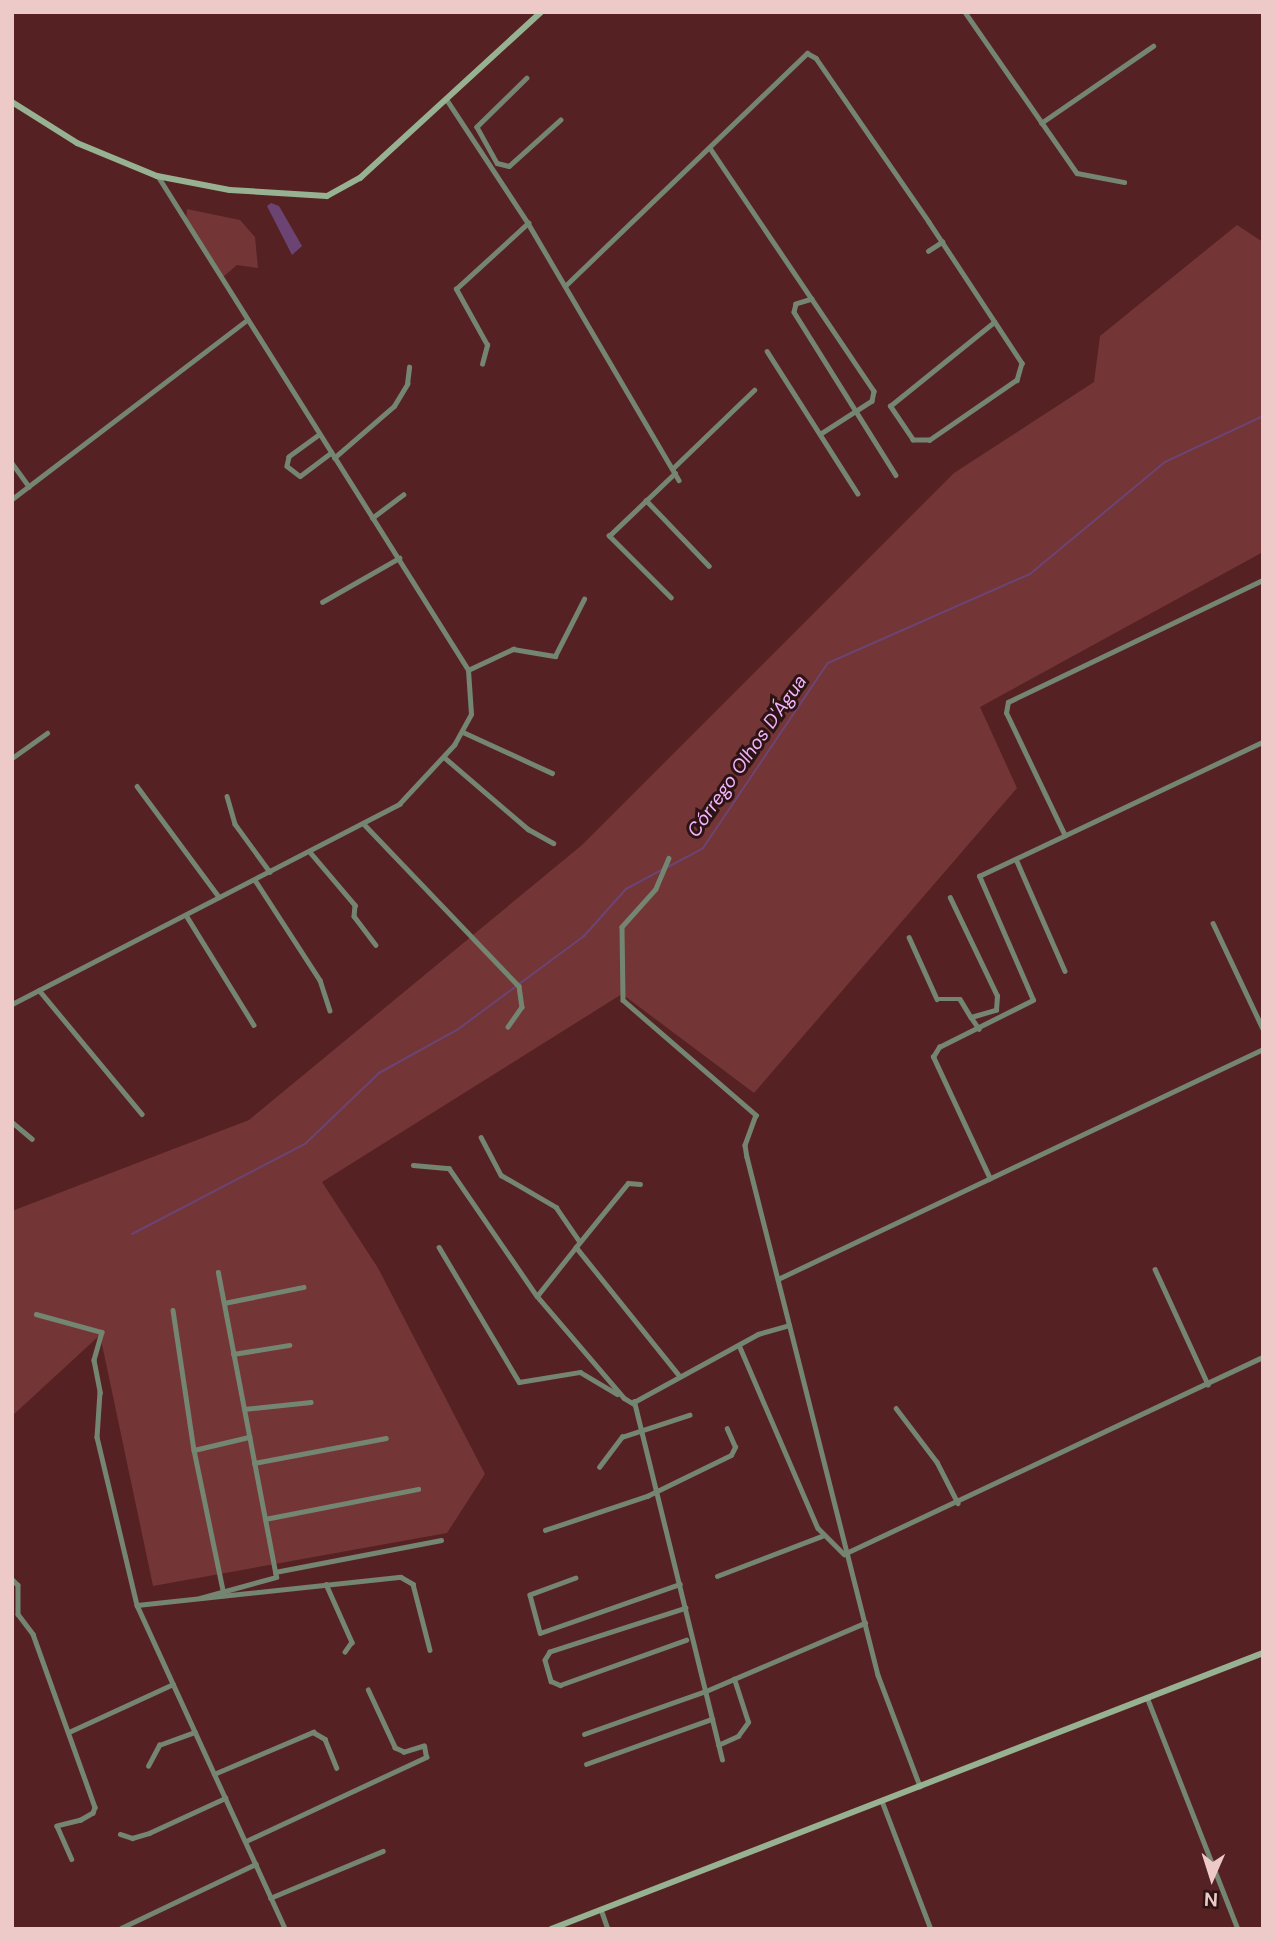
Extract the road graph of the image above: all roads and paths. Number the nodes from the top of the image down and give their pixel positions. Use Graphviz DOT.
graph roads {
  1 [pos="541,12"];
  2 [pos="965,12"];
  3 [pos="1153,46"];
  4 [pos="527,78"];
  5 [pos="447,100"];
  6 [pos="12,102"];
  7 [pos="560,120"];
  8 [pos="1041,123"];
  9 [pos="710,148"];
  10 [pos="489,150"];
  11 [pos="482,155"];
  12 [pos="157,176"];
  13 [pos="1124,182"];
  14 [pos="528,223"];
  15 [pos="942,242"];
  16 [pos="928,251"];
  17 [pos="565,286"];
  18 [pos="812,299"];
  19 [pos="247,320"];
  20 [pos="994,322"];
  21 [pos="767,351"];
  22 [pos="482,364"];
  23 [pos="409,367"];
  24 [pos="754,390"];
  25 [pos="856,410"];
  26 [pos="319,435"];
  27 [pos="821,435"];
  28 [pos="333,455"];
  29 [pos="12,463"];
  30 [pos="674,471"];
  31 [pos="896,475"];
  32 [pos="679,480"];
  33 [pos="29,486"];
  34 [pos="858,494"];
  35 [pos="403,495"];
  36 [pos="12,499"];
  37 [pos="646,500"];
  38 [pos="372,519"];
  39 [pos="399,558"];
  40 [pos="709,566"];
  41 [pos="1263,580"];
  42 [pos="584,598"];
  43 [pos="671,598"];
  44 [pos="322,602"];
  45 [pos="468,670"];
  46 [pos="463,732"];
  47 [pos="47,733"];
  48 [pos="1263,742"];
  49 [pos="444,757"];
  50 [pos="12,758"];
  51 [pos="552,773"];
  52 [pos="137,786"];
  53 [pos="227,796"];
  54 [pos="364,824"];
  55 [pos="1065,836"];
  56 [pos="553,844"];
  57 [pos="310,852"];
  58 [pos="669,858"];
  59 [pos="1016,859"];
  60 [pos="270,872"];
  61 [pos="255,880"];
  62 [pos="219,897"];
  63 [pos="950,898"];
  64 [pos="186,915"];
  65 [pos="1213,923"];
  66 [pos="909,937"];
  67 [pos="376,945"];
  68 [pos="1065,971"];
  69 [pos="39,990"];
  70 [pos="12,1004"];
  71 [pos="330,1010"];
  72 [pos="971,1017"];
  73 [pos="254,1025"];
  74 [pos="508,1027"];
  75 [pos="979,1029"];
  76 [pos="1263,1029"];
  77 [pos="1263,1049"];
  78 [pos="142,1114"];
  79 [pos="12,1122"];
  80 [pos="481,1137"];
  81 [pos="33,1139"];
  82 [pos="413,1165"];
  83 [pos="990,1179"];
  84 [pos="640,1184"];
  85 [pos="580,1242"];
  86 [pos="439,1247"];
  87 [pos="576,1247"];
  88 [pos="1155,1269"];
  89 [pos="218,1272"];
  90 [pos="778,1279"];
  91 [pos="303,1287"];
  92 [pos="537,1296"];
  93 [pos="223,1303"];
  94 [pos="173,1310"];
  95 [pos="36,1314"];
  96 [pos="789,1325"];
  97 [pos="289,1345"];
  98 [pos="739,1345"];
  99 [pos="233,1354"];
  100 [pos="1263,1357"];
  101 [pos="679,1375"];
  102 [pos="1208,1384"];
  103 [pos="624,1398"];
  104 [pos="311,1402"];
  105 [pos="634,1404"];
  106 [pos="896,1408"];
  107 [pos="244,1409"];
  108 [pos="689,1415"];
  109 [pos="727,1429"];
  110 [pos="642,1433"];
  111 [pos="249,1437"];
  112 [pos="386,1438"];
  113 [pos="194,1450"];
  114 [pos="254,1463"];
  115 [pos="600,1467"];
  116 [pos="418,1489"];
  117 [pos="657,1492"];
  118 [pos="958,1503"];
  119 [pos="265,1518"];
  120 [pos="545,1530"];
  121 [pos="822,1536"];
  122 [pos="441,1540"];
  123 [pos="849,1552"];
  124 [pos="275,1572"];
  125 [pos="717,1576"];
  126 [pos="576,1578"];
  127 [pos="12,1579"];
  128 [pos="326,1584"];
  129 [pos="680,1584"];
  130 [pos="223,1590"];
  131 [pos="200,1598"];
  132 [pos="137,1605"];
  133 [pos="686,1608"];
  134 [pos="865,1623"];
  135 [pos="686,1640"];
  136 [pos="430,1650"];
  137 [pos="345,1652"];
  138 [pos="1263,1653"];
  139 [pos="734,1679"];
  140 [pos="173,1684"];
  141 [pos="368,1690"];
  142 [pos="706,1691"];
  143 [pos="1147,1698"];
  144 [pos="712,1719"];
  145 [pos="71,1731"];
  146 [pos="195,1731"];
  147 [pos="584,1734"];
  148 [pos="718,1745"];
  149 [pos="722,1760"];
  150 [pos="586,1764"];
  151 [pos="148,1766"];
  152 [pos="337,1768"];
  153 [pos="214,1774"];
  154 [pos="920,1786"];
  155 [pos="225,1798"];
  156 [pos="882,1801"];
  157 [pos="120,1834"];
  158 [pos="246,1842"];
  159 [pos="383,1851"];
  160 [pos="72,1859"];
  161 [pos="256,1864"];
  162 [pos="270,1898"];
  163 [pos="601,1909"];
  164 [pos="121,1928"];
  165 [pos="285,1929"];
  166 [pos="551,1929"];
  167 [pos="608,1929"];
  168 [pos="931,1929"];
  169 [pos="1238,1929"];
  1 -- 5 [label="street"];
  2 -- 8 [label="street"];
  3 -- 8 [label="street"];
  4 -- 10 [label="street"];
  5 -- 11 [label="street"];
  5 -- 12 [label="street"];
  6 -- 12 [label="street"];
  7 -- 10 [label="street"];
  8 -- 13 [label="street"];
  9 -- 15 [label="street"];
  9 -- 17 [label="street"];
  9 -- 18 [label="street"];
  10 -- 11 [label="street"];
  11 -- 14 [label="street"];
  12 -- 19 [label="street"];
  14 -- 17 [label="street"];
  14 -- 22 [label="street"];
  15 -- 16 [label="street"];
  15 -- 20 [label="street"];
  17 -- 30 [label="street"];
  18 -- 25 [label="street"];
  18 -- 25 [label="street"];
  19 -- 26 [label="street"];
  19 -- 33 [label="street"];
  20 -- 20 [label="street"];
  21 -- 27 [label="street"];
  23 -- 28 [label="street"];
  24 -- 30 [label="street"];
  25 -- 27 [label="street"];
  25 -- 31 [label="street"];
  26 -- 28 [label="street"];
  26 -- 28 [label="street"];
  27 -- 34 [label="street"];
  28 -- 38 [label="street"];
  29 -- 33 [label="street"];
  30 -- 32 [label="street"];
  30 -- 37 [label="street"];
  33 -- 36 [label="street"];
  35 -- 38 [label="street"];
  37 -- 40 [label="street"];
  37 -- 43 [label="street"];
  38 -- 39 [label="street"];
  39 -- 44 [label="street"];
  39 -- 45 [label="street"];
  41 -- 55 [label="street"];
  42 -- 45 [label="street"];
  45 -- 46 [label="street"];
  46 -- 49 [label="street"];
  46 -- 51 [label="street"];
  47 -- 50 [label="street"];
  48 -- 55 [label="street"];
  49 -- 54 [label="street"];
  49 -- 56 [label="street"];
  52 -- 62 [label="street"];
  53 -- 60 [label="street"];
  54 -- 57 [label="street"];
  54 -- 74 [label="street"];
  55 -- 59 [label="street"];
  57 -- 60 [label="street"];
  57 -- 67 [label="street"];
  58 -- 90 [label="street"];
  59 -- 68 [label="street"];
  59 -- 75 [label="street"];
  60 -- 61 [label="street"];
  61 -- 62 [label="street"];
  61 -- 71 [label="street"];
  62 -- 64 [label="street"];
  63 -- 72 [label="street"];
  64 -- 69 [label="street"];
  64 -- 73 [label="street"];
  65 -- 76 [label="street"];
  66 -- 72 [label="street"];
  69 -- 70 [label="street"];
  69 -- 78 [label="street"];
  72 -- 75 [label="street"];
  75 -- 83 [label="street"];
  77 -- 83 [label="street"];
  79 -- 81 [label="street"];
  80 -- 85 [label="street"];
  82 -- 92 [label="street"];
  83 -- 90 [label="street"];
  84 -- 85 [label="street"];
  85 -- 87 [label="street"];
  86 -- 103 [label="street"];
  87 -- 92 [label="street"];
  87 -- 101 [label="street"];
  88 -- 102 [label="street"];
  89 -- 93 [label="street"];
  90 -- 96 [label="street"];
  91 -- 93 [label="street"];
  92 -- 103 [label="street"];
  93 -- 99 [label="street"];
  94 -- 113 [label="street"];
  95 -- 132 [label="street"];
  96 -- 98 [label="street"];
  96 -- 123 [label="street"];
  97 -- 99 [label="street"];
  98 -- 101 [label="street"];
  98 -- 121 [label="street"];
  99 -- 107 [label="street"];
  100 -- 102 [label="street"];
  101 -- 105 [label="street"];
  102 -- 118 [label="street"];
  103 -- 105 [label="street"];
  104 -- 107 [label="street"];
  105 -- 110 [label="street"];
  106 -- 118 [label="street"];
  107 -- 111 [label="street"];
  108 -- 110 [label="street"];
  109 -- 117 [label="street"];
  110 -- 115 [label="street"];
  110 -- 117 [label="street"];
  111 -- 113 [label="street"];
  111 -- 114 [label="street"];
  112 -- 114 [label="street"];
  113 -- 130 [label="street"];
  114 -- 119 [label="street"];
  116 -- 119 [label="street"];
  117 -- 120 [label="street"];
  117 -- 129 [label="street"];
  118 -- 123 [label="street"];
  119 -- 124 [label="street"];
  121 -- 123 [label="street"];
  121 -- 125 [label="street"];
  122 -- 124 [label="street"];
  123 -- 134 [label="street"];
  124 -- 130 [label="street"];
  126 -- 129 [label="street"];
  127 -- 145 [label="street"];
  128 -- 131 [label="street"];
  128 -- 136 [label="street"];
  128 -- 137 [label="street"];
  129 -- 133 [label="street"];
  130 -- 131 [label="street"];
  131 -- 132 [label="street"];
  132 -- 140 [label="street"];
  133 -- 135 [label="street"];
  133 -- 142 [label="street"];
  134 -- 139 [label="street"];
  134 -- 154 [label="street"];
  138 -- 143 [label="street"];
  139 -- 142 [label="street"];
  139 -- 148 [label="street"];
  140 -- 145 [label="street"];
  140 -- 146 [label="street"];
  141 -- 158 [label="street"];
  142 -- 144 [label="street"];
  142 -- 147 [label="street"];
  143 -- 154 [label="street"];
  143 -- 169 [label="street"];
  144 -- 148 [label="street"];
  144 -- 150 [label="street"];
  145 -- 160 [label="street"];
  146 -- 151 [label="street"];
  146 -- 153 [label="street"];
  148 -- 149 [label="street"];
  152 -- 153 [label="street"];
  153 -- 155 [label="street"];
  154 -- 156 [label="street"];
  155 -- 157 [label="street"];
  155 -- 158 [label="street"];
  156 -- 163 [label="street"];
  156 -- 168 [label="street"];
  158 -- 161 [label="street"];
  159 -- 162 [label="street"];
  161 -- 162 [label="street"];
  161 -- 164 [label="street"];
  162 -- 165 [label="street"];
  163 -- 166 [label="street"];
  163 -- 167 [label="street"];
}
